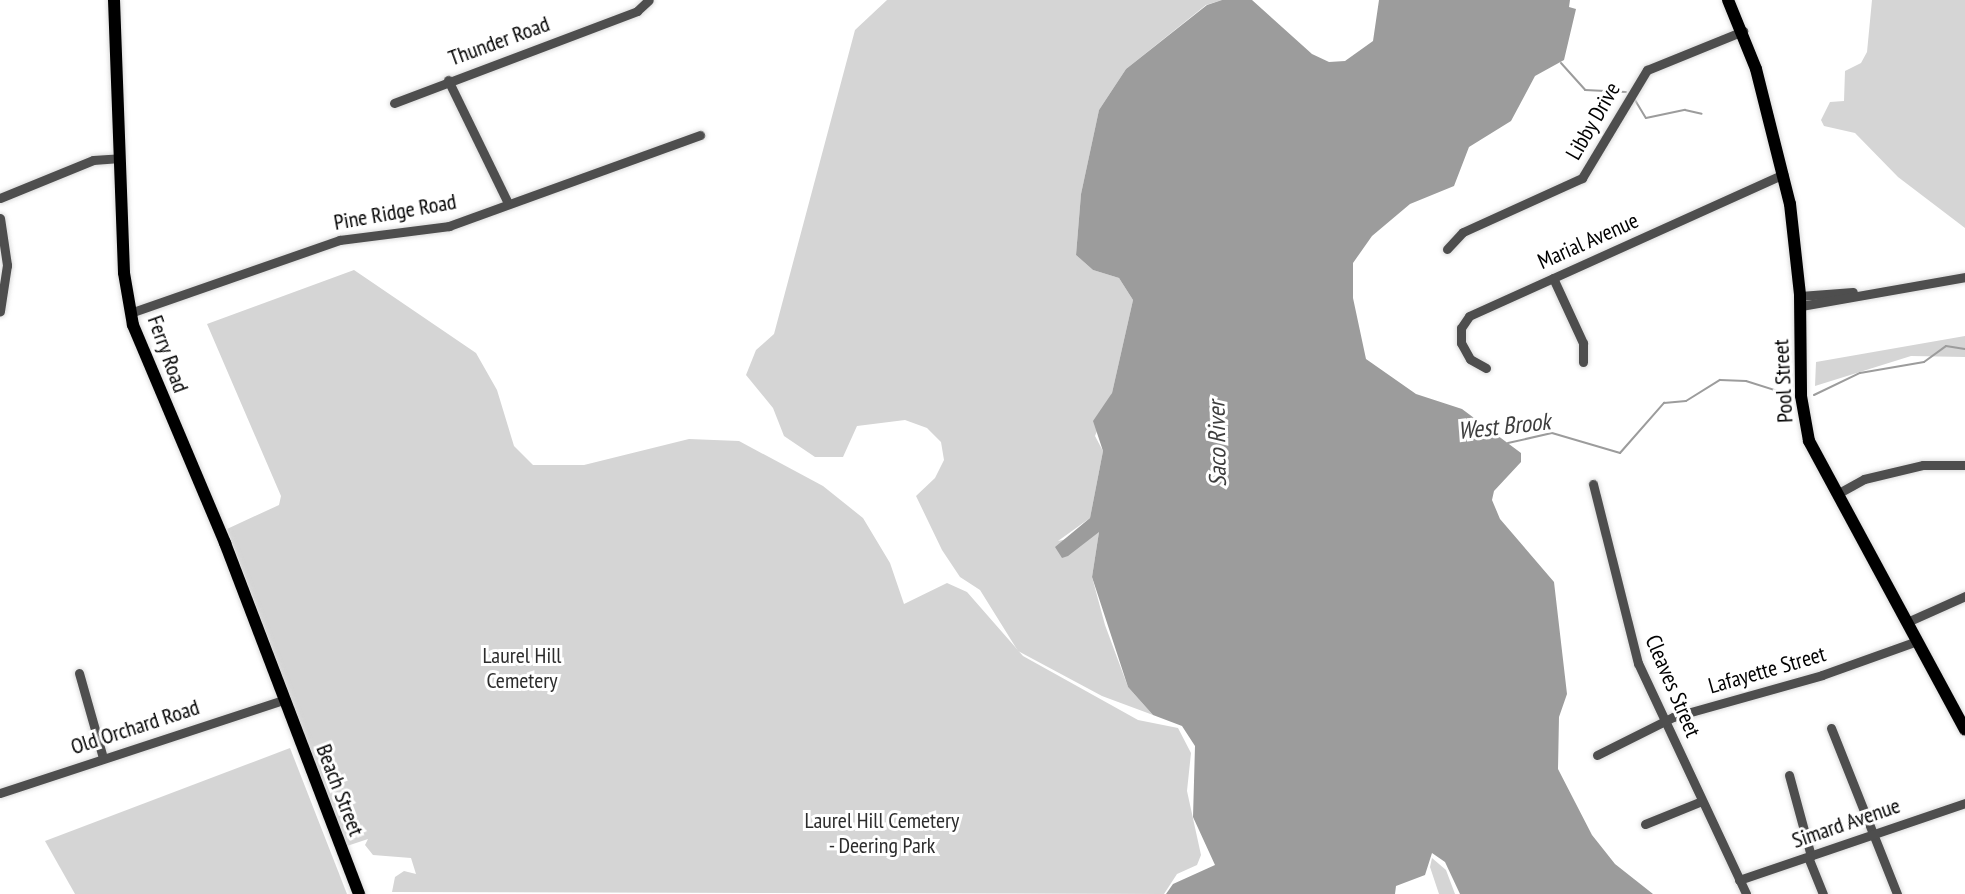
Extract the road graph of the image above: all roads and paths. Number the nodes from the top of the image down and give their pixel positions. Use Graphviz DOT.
graph roads {
  1 [pos="114,0"];
  2 [pos="649,0"];
  3 [pos="1728,0"];
  4 [pos="1743,31"];
  5 [pos="448,80"];
  6 [pos="394,103"];
  7 [pos="700,135"];
  8 [pos="120,158"];
  9 [pos="1783,174"];
  10 [pos="0,198"];
  11 [pos="508,203"];
  12 [pos="0,218"];
  13 [pos="1447,249"];
  14 [pos="1965,277"];
  15 [pos="1553,278"];
  16 [pos="1801,301"];
  17 [pos="0,311"];
  18 [pos="130,313"];
  19 [pos="1583,362"];
  20 [pos="1486,368"];
  21 [pos="1965,465"];
  22 [pos="1593,484"];
  23 [pos="1837,494"];
  24 [pos="1965,596"];
  25 [pos="1908,622"];
  26 [pos="1917,641"];
  27 [pos="79,673"];
  28 [pos="283,700"];
  29 [pos="1666,722"];
  30 [pos="1831,728"];
  31 [pos="1965,730"];
  32 [pos="1597,755"];
  33 [pos="103,758"];
  34 [pos="1789,775"];
  35 [pos="0,793"];
  36 [pos="1702,801"];
  37 [pos="1965,803"];
  38 [pos="1645,824"];
  39 [pos="1870,836"];
  40 [pos="1809,856"];
  41 [pos="1739,880"];
  42 [pos="359,894"];
  43 [pos="1746,894"];
  44 [pos="1823,894"];
  45 [pos="1897,894"];
  1 -- 8 [label="main road, Ferry Road"];
  2 -- 5 [label="street, Thunder Road"];
  3 -- 4 [label="main road, Pool Street"];
  4 -- 9 [label="main road, Pool Street"];
  4 -- 13 [label="street, Libby Drive"];
  5 -- 6 [label="street, Thunder Road"];
  5 -- 11 [label="street"];
  7 -- 11 [label="street, Pine Ridge Road"];
  8 -- 10 [label="street"];
  8 -- 18 [label="main road, Ferry Road"];
  9 -- 15 [label="street, Marial Avenue"];
  9 -- 16 [label="main road, Pool Street"];
  11 -- 18 [label="street, Pine Ridge Road"];
  12 -- 17 [label="street"];
  14 -- 16 [label="street"];
  15 -- 19 [label="street"];
  15 -- 20 [label="street, Marial Avenue"];
  16 -- 23 [label="main road, Pool Street"];
  18 -- 28 [label="main road, Ferry Road"];
  21 -- 23 [label="street"];
  22 -- 29 [label="street, Cleaves Street"];
  23 -- 25 [label="main road, Pool Street"];
  24 -- 25 [label="street"];
  25 -- 26 [label="main road, Pool Street"];
  26 -- 29 [label="street, Lafayette Street"];
  26 -- 31 [label="main road, Pool Street"];
  27 -- 33 [label="street"];
  28 -- 33 [label="street, Old Orchard Road"];
  28 -- 42 [label="main road, Beach Street"];
  29 -- 32 [label="street, Lafayette Street"];
  29 -- 36 [label="street, Cleaves Street"];
  30 -- 39 [label="street"];
  33 -- 35 [label="street, Old Orchard Road"];
  34 -- 40 [label="street"];
  36 -- 38 [label="street"];
  36 -- 41 [label="street, Cleaves Street"];
  37 -- 39 [label="street, Simard Avenue"];
  39 -- 40 [label="street, Simard Avenue"];
  39 -- 45 [label="street"];
  40 -- 41 [label="street, Simard Avenue"];
  40 -- 44 [label="street"];
  41 -- 43 [label="street, Cleaves Street"];
}
